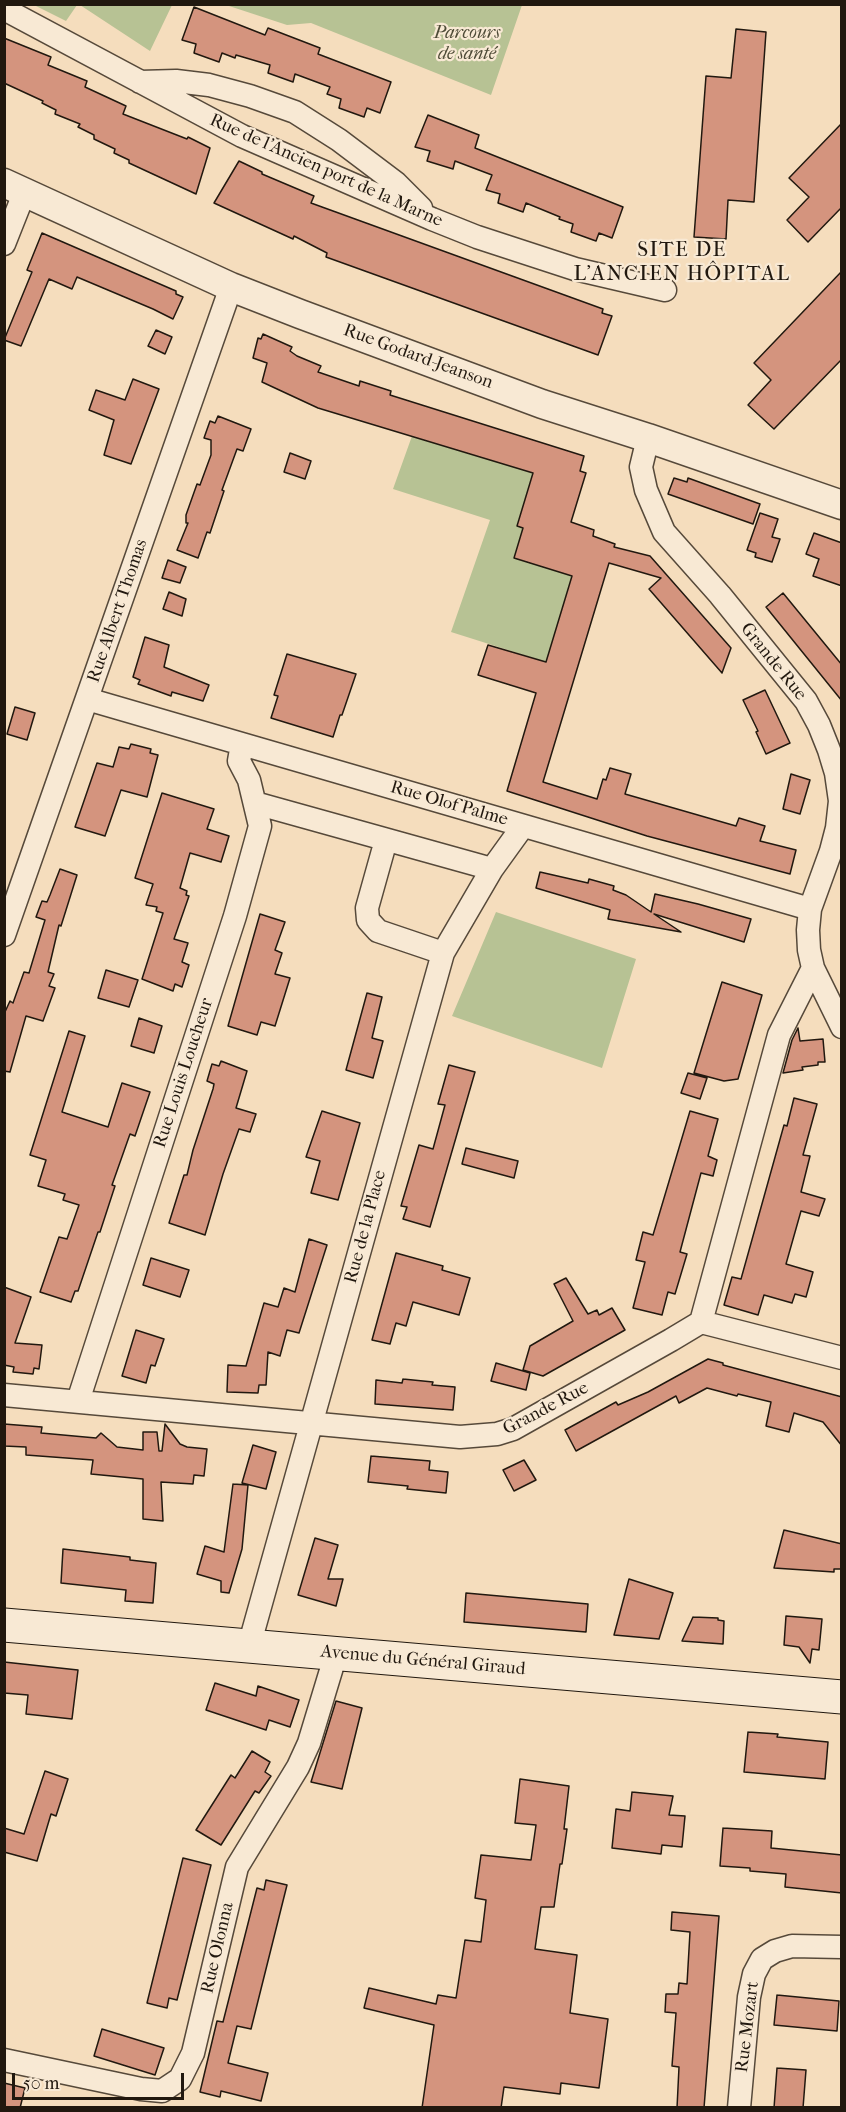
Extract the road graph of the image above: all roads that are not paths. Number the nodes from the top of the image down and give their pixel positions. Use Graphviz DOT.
graph roads {
  1 [pos="4,9"];
  2 [pos="139,82"];
  3 [pos="15,187"];
  4 [pos="432,219"];
  5 [pos="4,244"];
  6 [pos="231,287"];
  7 [pos="665,290"];
  8 [pos="648,438"];
  9 [pos="842,505"];
  10 [pos="87,699"];
  11 [pos="242,744"];
  12 [pos="255,803"];
  13 [pos="523,826"];
  14 [pos="386,840"];
  15 [pos="492,869"];
  16 [pos="810,909"];
  17 [pos="4,935"];
  18 [pos="442,953"];
  19 [pos="813,968"];
  20 [pos="842,1027"];
  21 [pos="701,1322"];
  22 [pos="842,1358"];
  23 [pos="4,1395"];
  24 [pos="78,1401"];
  25 [pos="312,1424"];
  26 [pos="4,1625"];
  27 [pos="249,1646"];
  28 [pos="336,1654"];
  29 [pos="842,1696"];
  30 [pos="842,1947"];
  31 [pos="4,2060"];
  32 [pos="739,2108"];
  1 -- 2 [label="street, Rue de l'Ancien port de la Marne"];
  2 -- 4 [label="street, Rue de l'Ancien port de la Marne"];
  2 -- 4 [label="street"];
  3 -- 5 [label="street"];
  3 -- 6 [label="street, Rue Godard-Jeanson"];
  4 -- 7 [label="street, Rue de l'Ancien port de la Marne"];
  6 -- 8 [label="street, Rue Godard-Jeanson"];
  6 -- 10 [label="street, Rue Albert Thomas"];
  8 -- 9 [label="street, Rue Godard-Jeanson"];
  8 -- 16 [label="street, Grande Rue"];
  10 -- 11 [label="street, Rue Olof Palme"];
  10 -- 17 [label="street, Rue Albert Thomas"];
  11 -- 12 [label="street, Rue Louis Loucheur"];
  11 -- 13 [label="street, Rue Olof Palme"];
  12 -- 14 [label="street"];
  12 -- 24 [label="street, Rue Louis Loucheur"];
  13 -- 15 [label="street, Rue de la Place"];
  13 -- 16 [label="street, Rue Olof Palme"];
  14 -- 15 [label="street"];
  14 -- 18 [label="street"];
  15 -- 18 [label="street, Rue de la Place"];
  16 -- 19 [label="street, Grande Rue"];
  18 -- 25 [label="street, Rue de la Place"];
  19 -- 20 [label="street, Grande Rue"];
  19 -- 21 [label="street"];
  21 -- 22 [label="street"];
  21 -- 25 [label="street, Grande Rue"];
  23 -- 24 [label="street, Grande Rue"];
  24 -- 25 [label="street, Grande Rue"];
  25 -- 27 [label="street, Rue de la Place"];
  26 -- 27 [label="main road, Avenue du Général Giraud"];
  27 -- 28 [label="main road, Avenue du Général Giraud"];
  28 -- 29 [label="main road, Avenue du Général Giraud"];
  28 -- 31 [label="street, Rue Olonna"];
  30 -- 32 [label="street, Rue Mozart"];
}
